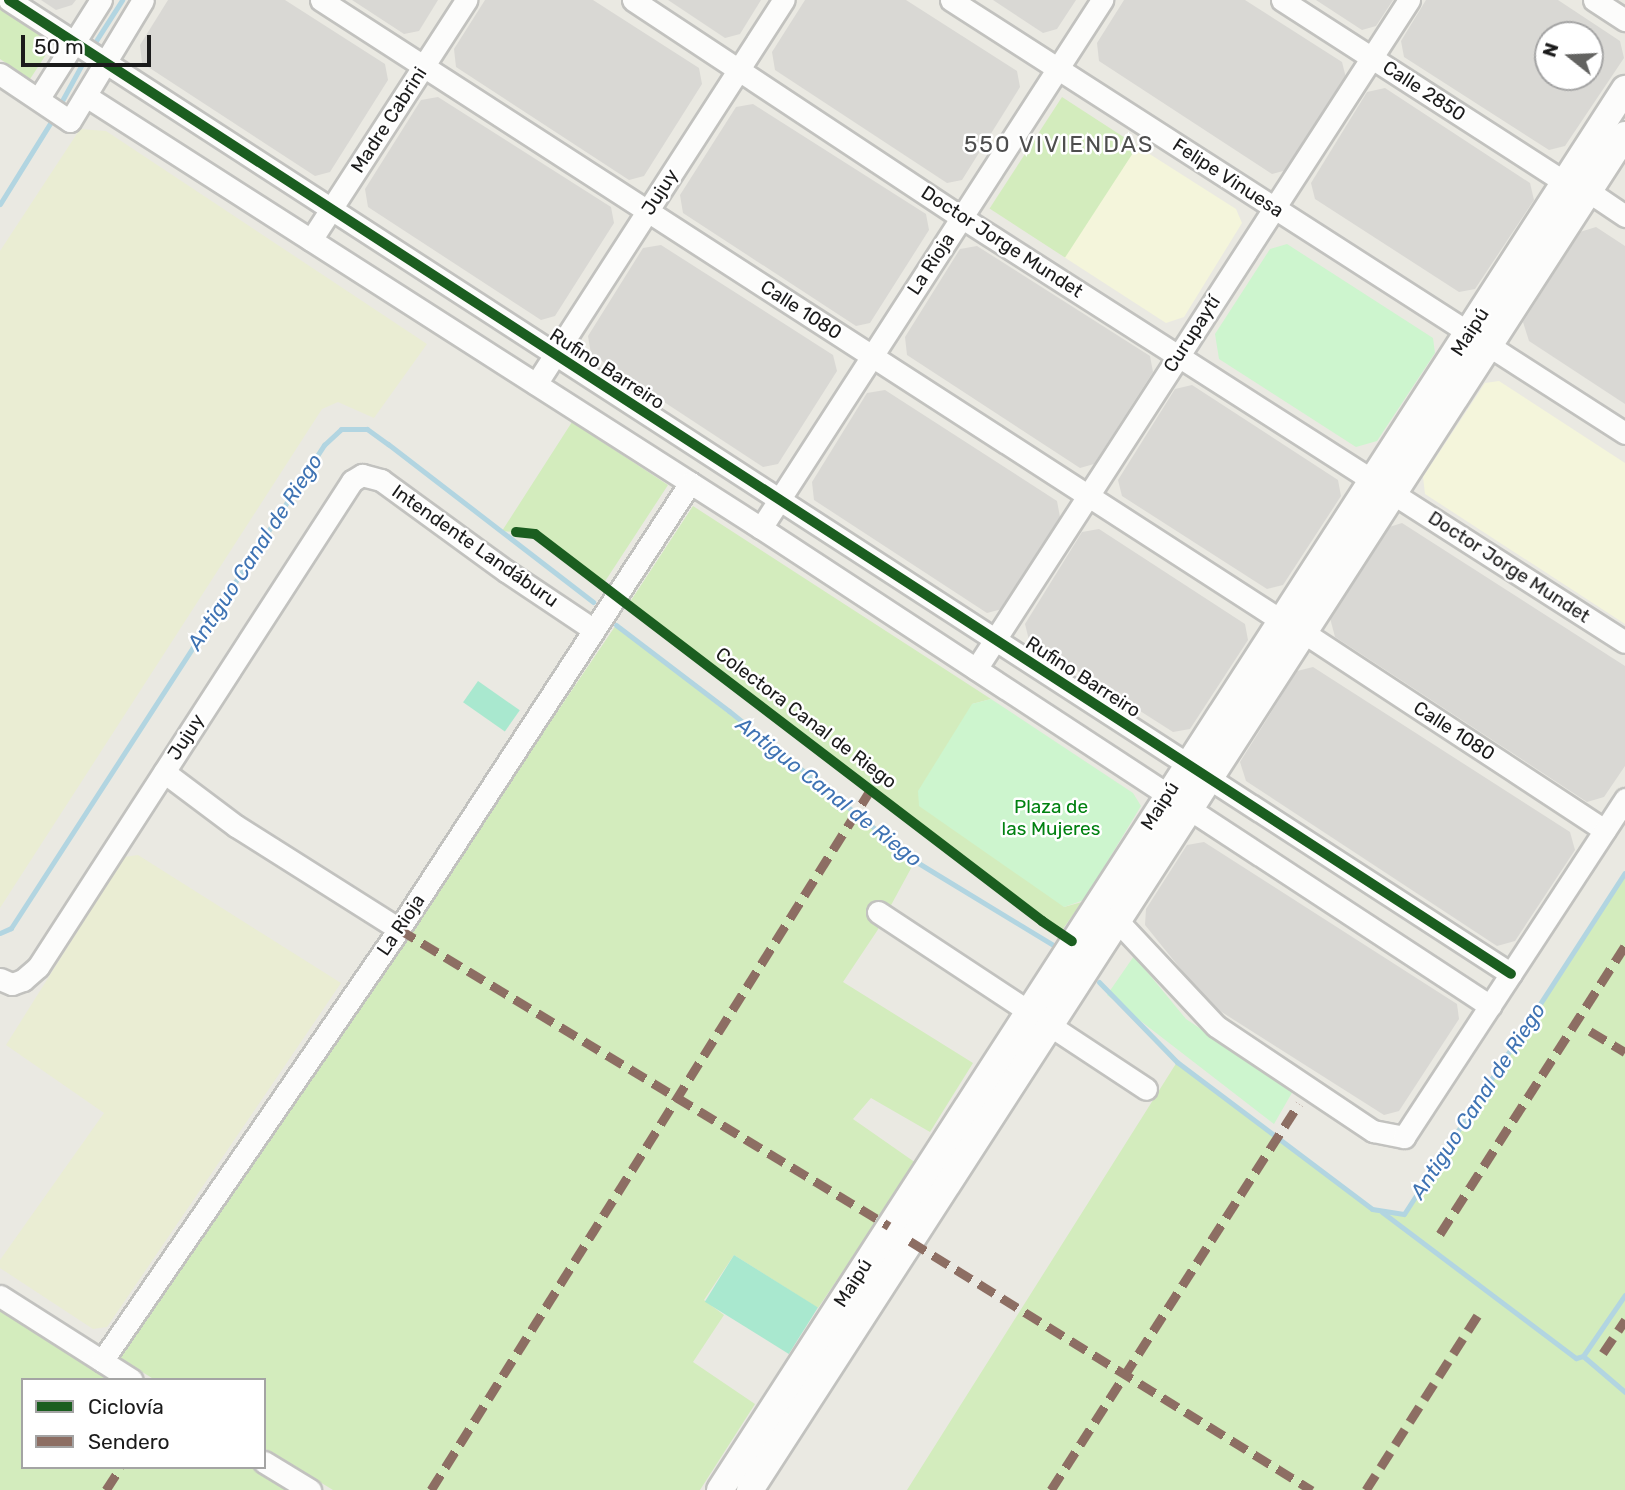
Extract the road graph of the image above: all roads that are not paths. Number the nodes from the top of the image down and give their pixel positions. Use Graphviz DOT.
graph roads {
  1 [pos="9,0"];
  2 [pos="101,0"];
  3 [pos="143,0"];
  4 [pos="321,0"];
  5 [pos="466,0"];
  6 [pos="633,0"];
  7 [pos="783,0"];
  8 [pos="951,0"];
  9 [pos="1102,0"];
  10 [pos="1282,0"];
  11 [pos="1409,0"];
  12 [pos="1594,0"];
  13 [pos="1625,20"];
  14 [pos="75,42"];
  15 [pos="1372,58"];
  16 [pos="103,61"];
  17 [pos="424,66"];
  18 [pos="1057,68"];
  19 [pos="738,70"];
  20 [pos="0,74"];
  21 [pos="1625,89"];
  22 [pos="86,96"];
  23 [pos="39,99"];
  24 [pos="1625,135"];
  25 [pos="1577,187"];
  26 [pos="332,208"];
  27 [pos="1275,208"];
  28 [pos="648,211"];
  29 [pos="1625,216"];
  30 [pos="961,217"];
  31 [pos="311,240"];
  32 [pos="1479,340"];
  33 [pos="1179,354"];
  34 [pos="555,356"];
  35 [pos="872,356"];
  36 [pos="536,384"];
  37 [pos="1625,433"];
  38 [pos="352,481"];
  39 [pos="690,483"];
  40 [pos="1383,486"];
  41 [pos="1088,496"];
  42 [pos="778,501"];
  43 [pos="761,528"];
  44 [pos="1292,626"];
  45 [pos="594,630"];
  46 [pos="995,640"];
  47 [pos="1625,642"];
  48 [pos="976,669"];
  49 [pos="1198,771"];
  50 [pos="164,772"];
  51 [pos="1167,794"];
  52 [pos="1625,799"];
  53 [pos="1190,808"];
  54 [pos="1605,830"];
  55 [pos="1097,902"];
  56 [pos="878,912"];
  57 [pos="1118,920"];
  58 [pos="398,929"];
  59 [pos="1511,974"];
  60 [pos="6,981"];
  61 [pos="1490,1006"];
  62 [pos="1040,1016"];
  63 [pos="1146,1089"];
  64 [pos="0,1296"];
  65 [pos="102,1361"];
  66 [pos="129,1378"];
  67 [pos="758,1454"];
  68 [pos="266,1463"];
  69 [pos="310,1490"];
  70 [pos="720,1490"];
  71 [pos="750,1490"];
  1 -- 14 [label="street, Rufino Barreiro"];
  2 -- 14 [label="street"];
  3 -- 16 [label="street"];
  4 -- 17 [label="street, Calle 1080"];
  5 -- 17 [label="street, Madre Cabrini"];
  6 -- 19 [label="street, Doctor Jorge Mundet"];
  7 -- 19 [label="street, Jujuy"];
  8 -- 18 [label="street, Felipe Vinuesa"];
  9 -- 18 [label="street, La Rioja"];
  10 -- 15 [label="street, Calle 2850"];
  11 -- 15 [label="street, Curupaytí"];
  12 -- 13 [label="street"];
  14 -- 16 [label="street, Rufino Barreiro"];
  14 -- 23 [label="street"];
  15 -- 25 [label="street, Calle 2850"];
  15 -- 27 [label="street, Curupaytí"];
  16 -- 22 [label="street"];
  16 -- 26 [label="street, Rufino Barreiro"];
  17 -- 26 [label="street, Madre Cabrini"];
  17 -- 28 [label="street, Calle 1080"];
  18 -- 27 [label="street, Felipe Vinuesa"];
  18 -- 30 [label="street, La Rioja"];
  19 -- 28 [label="street, Jujuy"];
  19 -- 30 [label="street, Doctor Jorge Mundet"];
  20 -- 23 [label="street"];
  21 -- 25 [label="street, Maipú"];
  22 -- 23 [label="street"];
  22 -- 31 [label="street"];
  24 -- 25 [label="street, Maipú"];
  25 -- 29 [label="street, Calle 2850"];
  25 -- 32 [label="street, Maipú"];
  26 -- 31 [label="street, Madre Cabrini"];
  26 -- 34 [label="street, Rufino Barreiro"];
  27 -- 32 [label="street, Felipe Vinuesa"];
  27 -- 33 [label="street, Curupaytí"];
  28 -- 34 [label="street, Jujuy"];
  28 -- 35 [label="street, Calle 1080"];
  30 -- 33 [label="street, Doctor Jorge Mundet"];
  30 -- 35 [label="street, La Rioja"];
  31 -- 36 [label="street"];
  32 -- 37 [label="street, Felipe Vinuesa"];
  32 -- 40 [label="street, Maipú"];
  33 -- 40 [label="street, Doctor Jorge Mundet"];
  33 -- 41 [label="street, Curupaytí"];
  34 -- 36 [label="street, Jujuy"];
  34 -- 42 [label="street, Rufino Barreiro"];
  35 -- 41 [label="street, Calle 1080"];
  35 -- 42 [label="street, La Rioja"];
  36 -- 39 [label="street"];
  38 -- 45 [label="street, Intendente Landáburu"];
  38 -- 50 [label="street, Jujuy"];
  39 -- 43 [label="street"];
  39 -- 45 [label="street, La Rioja"];
  40 -- 44 [label="street, Maipú"];
  40 -- 47 [label="street, Doctor Jorge Mundet"];
  41 -- 44 [label="street, Calle 1080"];
  41 -- 46 [label="street, Curupaytí"];
  42 -- 43 [label="street, La Rioja"];
  42 -- 46 [label="street, Rufino Barreiro"];
  43 -- 48 [label="street"];
  44 -- 49 [label="street, Maipú"];
  44 -- 54 [label="street, Calle 1080"];
  45 -- 58 [label="street, La Rioja"];
  46 -- 48 [label="street, Curupaytí"];
  46 -- 49 [label="street, Rufino Barreiro"];
  48 -- 51 [label="street"];
  49 -- 51 [label="street, Maipú"];
  49 -- 53 [label="street, Maipú"];
  49 -- 59 [label="street, Rufino Barreiro"];
  50 -- 58 [label="street"];
  50 -- 60 [label="street, Jujuy"];
  51 -- 53 [label="street"];
  51 -- 55 [label="street, Maipú"];
  52 -- 54 [label="street"];
  53 -- 57 [label="street, Maipú"];
  53 -- 61 [label="street"];
  54 -- 59 [label="street"];
  55 -- 57 [label="street"];
  55 -- 62 [label="street, Maipú"];
  56 -- 62 [label="street"];
  57 -- 61 [label="street"];
  57 -- 62 [label="street, Maipú"];
  58 -- 65 [label="street, La Rioja"];
  59 -- 61 [label="street"];
  62 -- 63 [label="street"];
  62 -- 67 [label="street, Maipú"];
  64 -- 65 [label="street"];
  65 -- 66 [label="street"];
  67 -- 70 [label="street, Maipú"];
  67 -- 71 [label="street, Maipú"];
  68 -- 69 [label="street"];
}
